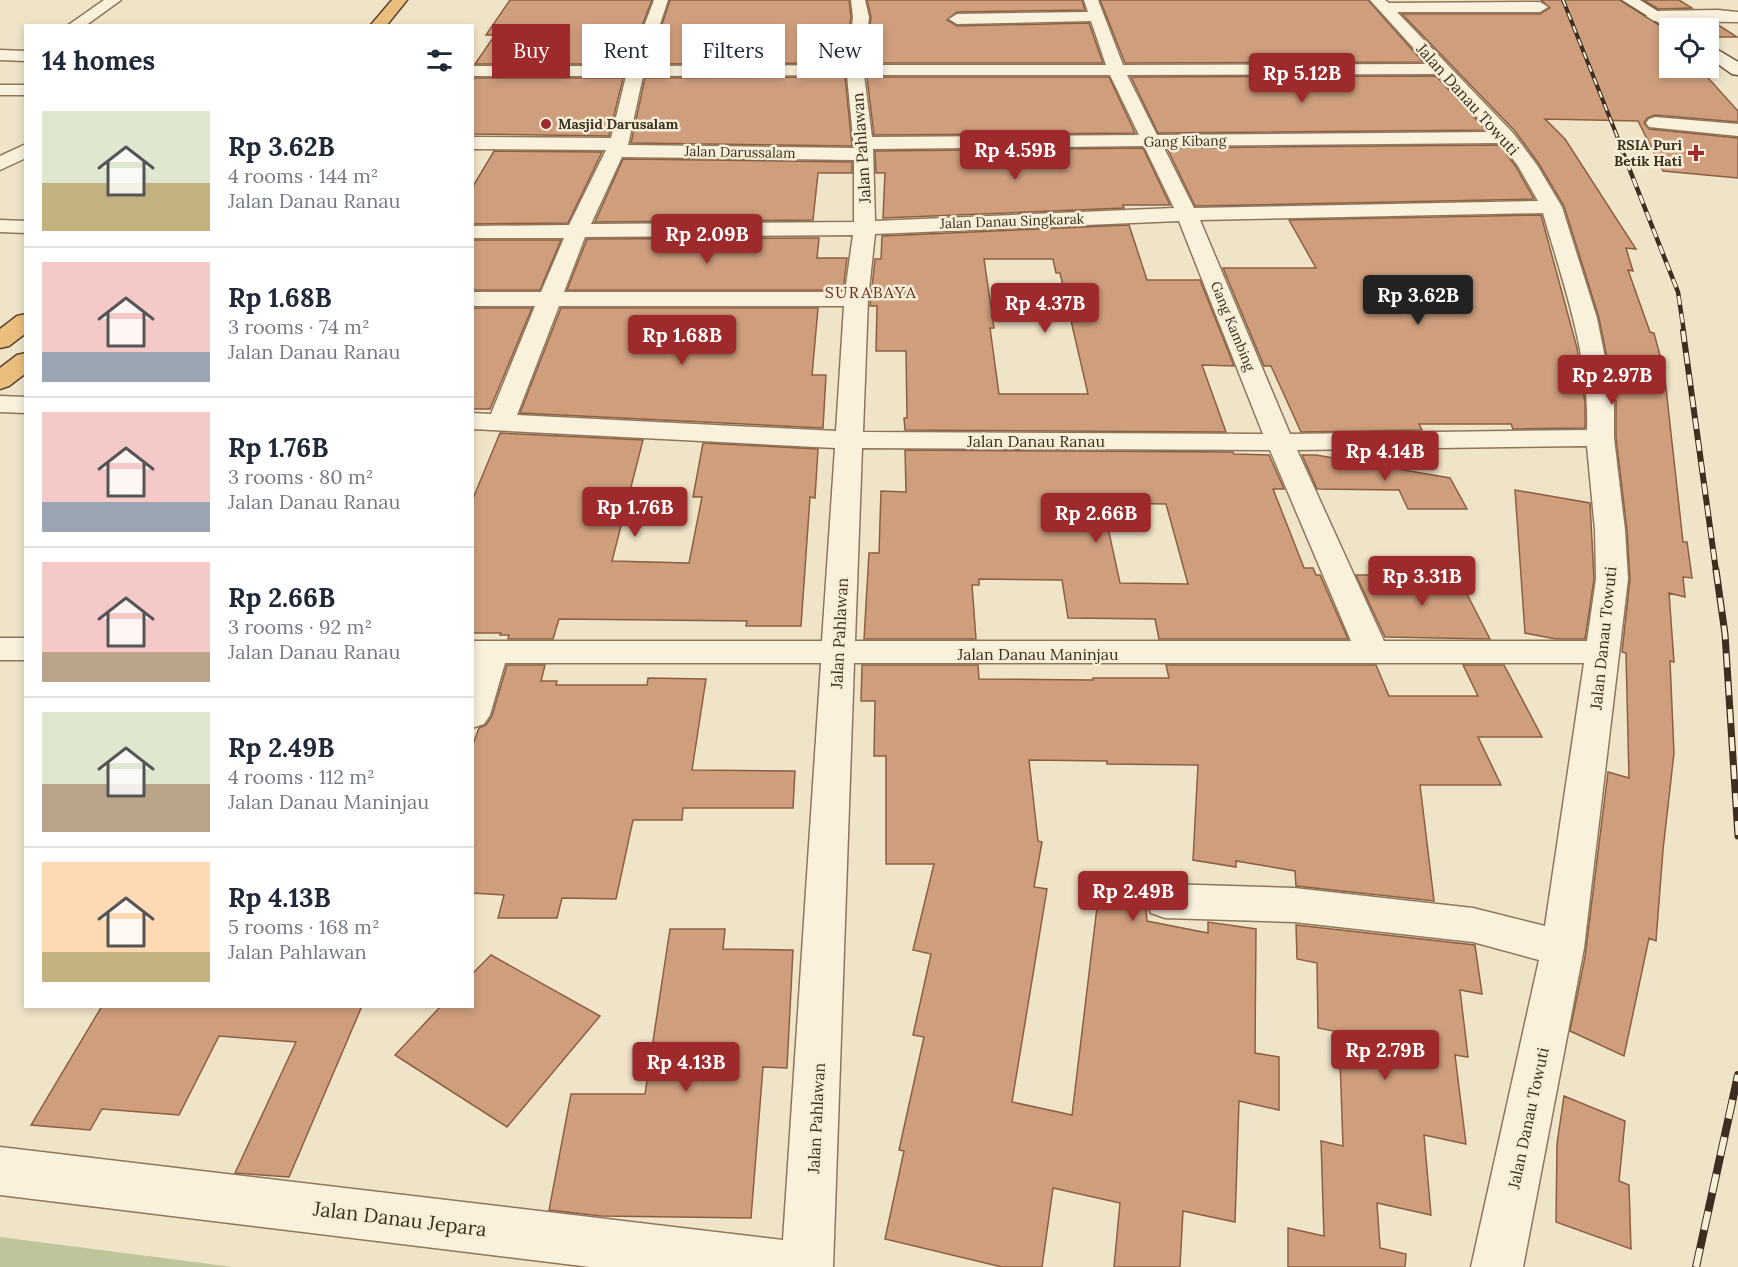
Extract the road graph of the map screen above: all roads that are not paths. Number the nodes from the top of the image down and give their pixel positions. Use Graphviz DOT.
graph roads {
  1 [pos="114,0"];
  2 [pos="400,0"];
  3 [pos="661,0"];
  4 [pos="858,0"];
  5 [pos="953,0"];
  6 [pos="1091,0"];
  7 [pos="1629,0"];
  8 [pos="1382,4"];
  9 [pos="1540,7"];
  10 [pos="1097,16"];
  11 [pos="1654,16"];
  12 [pos="1738,17"];
  13 [pos="403,18"];
  14 [pos="957,19"];
  15 [pos="1659,19"];
  16 [pos="381,21"];
  17 [pos="77,24"];
  18 [pos="652,24"];
  19 [pos="860,24"];
  20 [pos="961,39"];
  21 [pos="1719,57"];
  22 [pos="883,68"];
  23 [pos="797,69"];
  24 [pos="1116,69"];
  25 [pos="1443,69"];
  26 [pos="582,70"];
  27 [pos="670,70"];
  28 [pos="1738,70"];
  29 [pos="474,71"];
  30 [pos="634,78"];
  31 [pos="856,78"];
  32 [pos="0,90"];
  33 [pos="24,90"];
  34 [pos="1655,123"];
  35 [pos="1738,130"];
  36 [pos="1506,137"];
  37 [pos="1153,141"];
  38 [pos="474,143"];
  39 [pos="617,148"];
  40 [pos="864,148"];
  41 [pos="24,151"];
  42 [pos="0,164"];
  43 [pos="1552,207"];
  44 [pos="1186,214"];
  45 [pos="0,226"];
  46 [pos="24,227"];
  47 [pos="865,228"];
  48 [pos="577,231"];
  49 [pos="474,232"];
  50 [pos="474,299"];
  51 [pos="549,299"];
  52 [pos="856,299"];
  53 [pos="24,323"];
  54 [pos="0,341"];
  55 [pos="24,362"];
  56 [pos="0,381"];
  57 [pos="0,404"];
  58 [pos="24,405"];
  59 [pos="474,421"];
  60 [pos="501,422"];
  61 [pos="1600,438"];
  62 [pos="848,440"];
  63 [pos="1280,442"];
  64 [pos="0,649"];
  65 [pos="24,649"];
  66 [pos="482,652"];
  67 [pos="1603,652"];
  68 [pos="1372,653"];
  69 [pos="838,654"];
  70 [pos="474,702"];
  71 [pos="1166,901"];
  72 [pos="1563,948"];
  73 [pos="0,1171"];
  74 [pos="800,1267"];
  75 [pos="807,1267"];
  76 [pos="1497,1267"];
  1 -- 17 [label="street"];
  2 -- 16 [label="highway"];
  3 -- 18 [label="street"];
  4 -- 19 [label="street, Jalan Pahlawan"];
  5 -- 14 [label="street"];
  6 -- 10 [label="street, Gang Kambing"];
  7 -- 11 [label="street"];
  8 -- 9 [label="street"];
  8 -- 25 [label="street, Jalan Danau Towuti"];
  10 -- 14 [label="street"];
  10 -- 24 [label="street, Gang Kambing"];
  11 -- 12 [label="street"];
  11 -- 15 [label="street"];
  13 -- 16 [label="highway"];
  14 -- 20 [label="street"];
  21 -- 28 [label="street"];
  22 -- 24 [label="street"];
  23 -- 27 [label="street"];
  24 -- 25 [label="street"];
  24 -- 37 [label="street, Gang Kambing"];
  25 -- 36 [label="street, Jalan Danau Towuti"];
  26 -- 29 [label="street"];
  30 -- 39 [label="street"];
  31 -- 40 [label="street, Jalan Pahlawan"];
  32 -- 33 [label="street"];
  34 -- 35 [label="street"];
  36 -- 37 [label="street, Gang Kibang"];
  36 -- 43 [label="street, Jalan Danau Towuti"];
  37 -- 40 [label="street, Gang Kibang"];
  37 -- 44 [label="street, Gang Kambing"];
  38 -- 39 [label="street, Jalan Darussalam"];
  39 -- 40 [label="street, Jalan Darussalam"];
  39 -- 48 [label="street"];
  40 -- 47 [label="street, Jalan Pahlawan"];
  41 -- 42 [label="street"];
  43 -- 44 [label="street, Jalan Danau Singkarak"];
  43 -- 61 [label="street, Jalan Danau Towuti"];
  44 -- 47 [label="street, Jalan Danau Singkarak"];
  44 -- 63 [label="street, Gang Kambing"];
  45 -- 46 [label="street"];
  47 -- 48 [label="street, Jalan Danau Singkarak"];
  47 -- 52 [label="street, Jalan Pahlawan"];
  48 -- 49 [label="street, Jalan Danau Singkarak"];
  48 -- 51 [label="street"];
  50 -- 51 [label="street"];
  51 -- 52 [label="street"];
  51 -- 60 [label="street"];
  52 -- 62 [label="street, Jalan Pahlawan"];
  53 -- 54 [label="highway"];
  55 -- 56 [label="highway"];
  57 -- 58 [label="street"];
  59 -- 60 [label="street, Jalan Danau Ranau"];
  60 -- 62 [label="street, Jalan Danau Ranau"];
  61 -- 63 [label="street, Jalan Danau Ranau"];
  61 -- 67 [label="street, Jalan Danau Towuti"];
  62 -- 63 [label="street, Jalan Danau Ranau"];
  62 -- 69 [label="street, Jalan Pahlawan"];
  63 -- 68 [label="street, Gang Kambing"];
  64 -- 65 [label="street"];
  66 -- 69 [label="street, Jalan Danau Maninjau"];
  66 -- 70 [label="street"];
  67 -- 68 [label="street, Jalan Danau Maninjau"];
  67 -- 72 [label="street, Jalan Danau Towuti"];
  68 -- 69 [label="street, Jalan Danau Maninjau"];
  69 -- 75 [label="street, Jalan Pahlawan"];
  71 -- 72 [label="street"];
  72 -- 76 [label="street, Jalan Danau Towuti"];
  73 -- 74 [label="street, Jalan Danau Jepara"];
}
